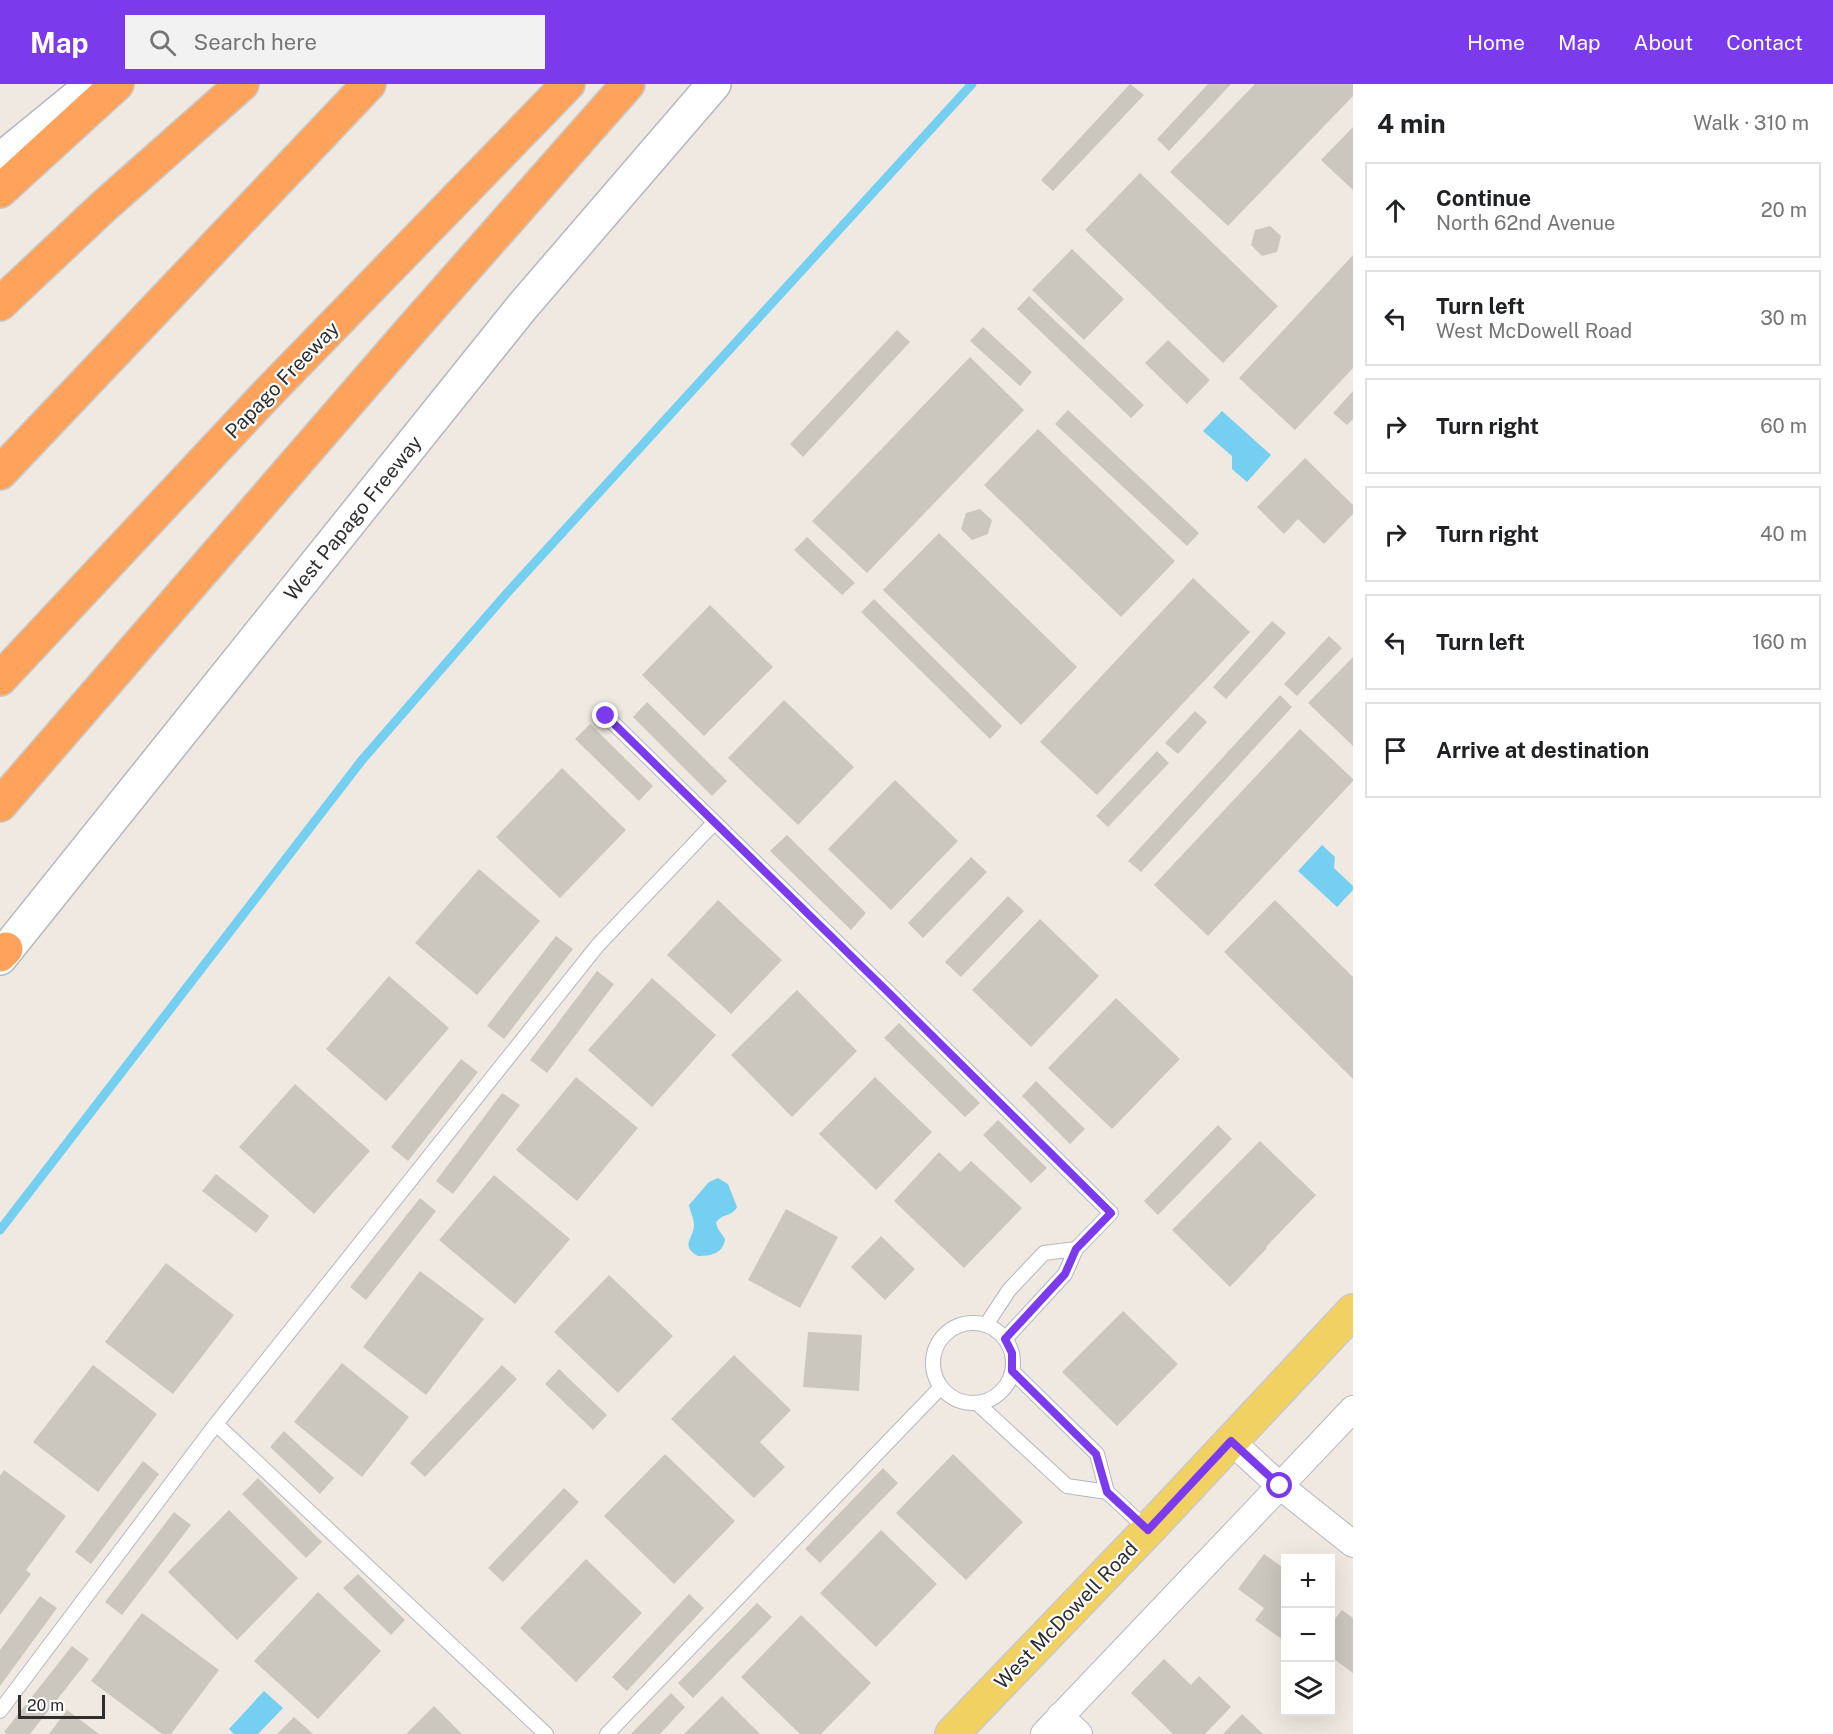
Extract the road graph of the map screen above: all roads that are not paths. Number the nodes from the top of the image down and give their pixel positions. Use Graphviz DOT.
graph roads {
  1 [pos="93,84"];
  2 [pos="117,84"];
  3 [pos="242,84"];
  4 [pos="369,84"];
  5 [pos="568,84"];
  6 [pos="628,84"];
  7 [pos="714,84"];
  8 [pos="0,160"];
  9 [pos="0,191"];
  10 [pos="0,304"];
  11 [pos="0,473"];
  12 [pos="0,679"];
  13 [pos="606,716"];
  14 [pos="0,805"];
  15 [pos="714,823"];
  16 [pos="2,954"];
  17 [pos="1076,1249"];
  18 [pos="1353,1311"];
  19 [pos="986,1325"];
  20 [pos="1005,1339"];
  21 [pos="1012,1371"];
  22 [pos="941,1387"];
  23 [pos="977,1403"];
  24 [pos="1353,1409"];
  25 [pos="216,1424"];
  26 [pos="1231,1441"];
  27 [pos="1280,1486"];
  28 [pos="1107,1492"];
  29 [pos="1148,1530"];
  30 [pos="1353,1544"];
  31 [pos="0,1711"];
  32 [pos="1052,1725"];
  33 [pos="546,1734"];
  34 [pos="607,1734"];
  35 [pos="952,1734"];
  36 [pos="1079,1734"];
  1 -- 8 [label="main road"];
  2 -- 9 [label="highway"];
  3 -- 10 [label="highway"];
  4 -- 11 [label="highway"];
  5 -- 12 [label="highway, Papago Freeway"];
  6 -- 14 [label="highway"];
  7 -- 16 [label="main road, West Papago Freeway"];
  13 -- 15 [label="lane"];
  15 -- 17 [label="lane"];
  15 -- 25 [label="lane"];
  17 -- 19 [label="lane"];
  17 -- 20 [label="lane"];
  18 -- 26 [label="main road, West McDowell Road"];
  19 -- 20 [label="lane"];
  19 -- 22 [label="lane"];
  20 -- 21 [label="lane"];
  21 -- 23 [label="lane"];
  21 -- 28 [label="lane"];
  22 -- 23 [label="lane"];
  22 -- 34 [label="lane"];
  23 -- 28 [label="lane"];
  24 -- 27 [label="street"];
  25 -- 31 [label="lane"];
  25 -- 33 [label="lane"];
  26 -- 27 [label="street"];
  26 -- 29 [label="main road, West McDowell Road"];
  27 -- 30 [label="street"];
  27 -- 32 [label="street"];
  28 -- 29 [label="lane"];
  29 -- 35 [label="main road, West McDowell Road"];
  32 -- 36 [label="street"];
}
